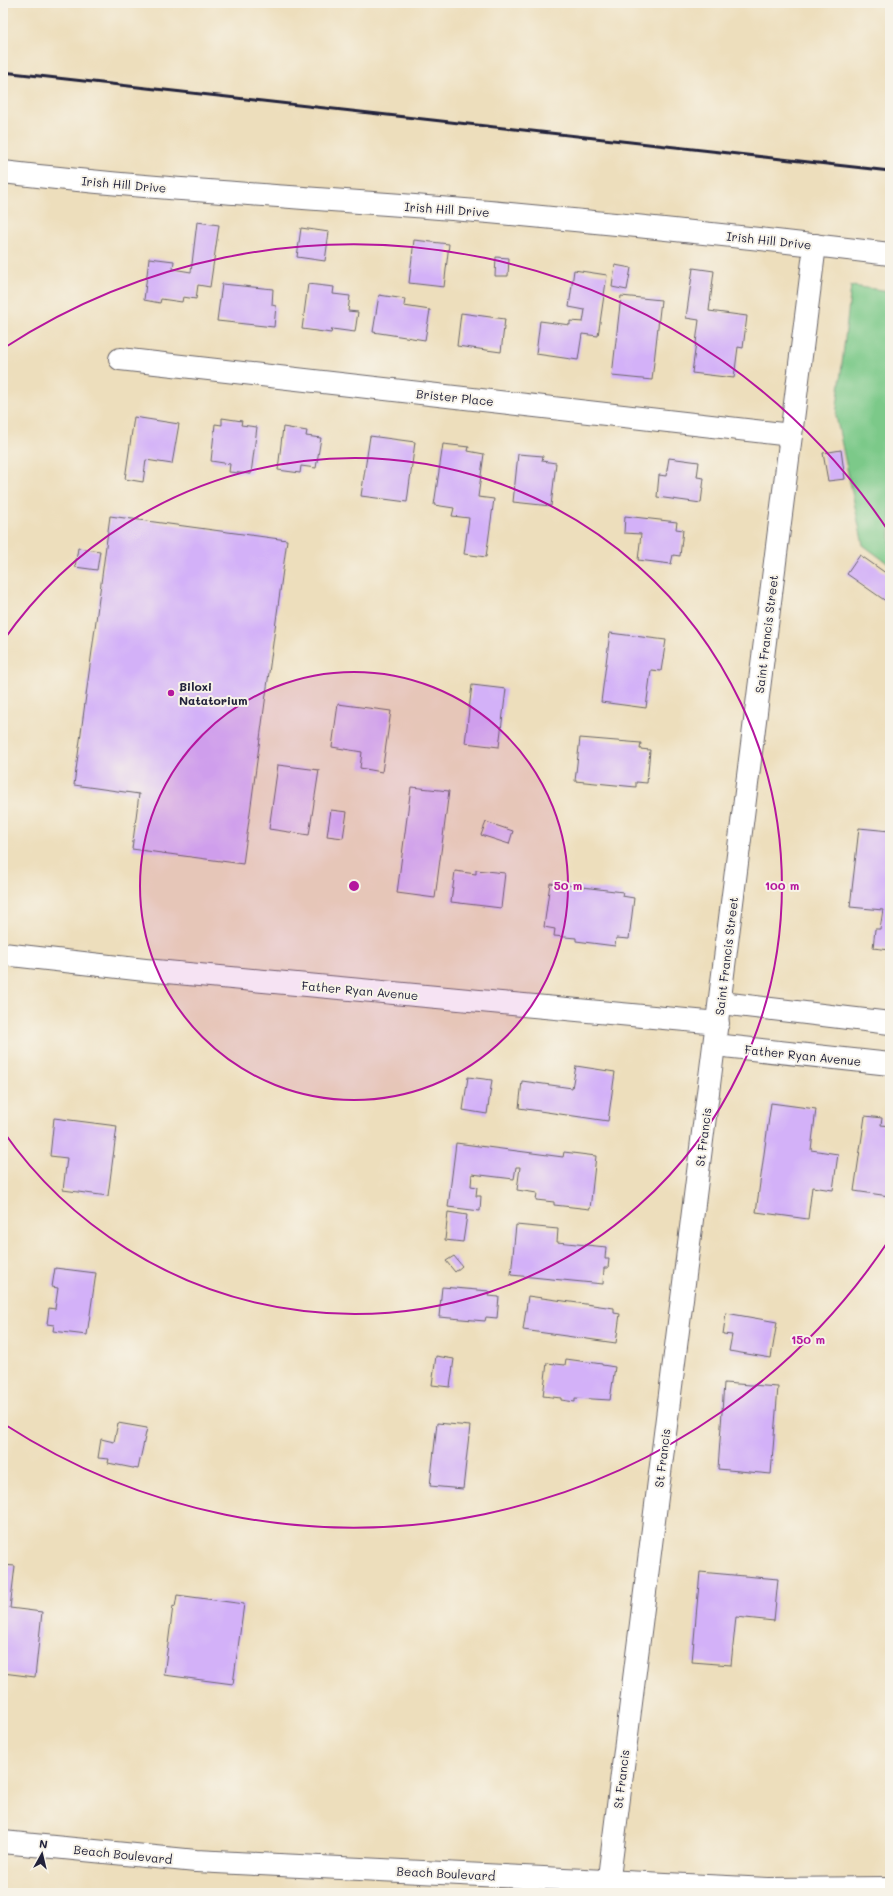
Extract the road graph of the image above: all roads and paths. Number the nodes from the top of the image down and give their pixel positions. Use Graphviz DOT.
graph roads {
  1 [pos="3,172"];
  2 [pos="815,245"];
  3 [pos="890,254"];
  4 [pos="120,359"];
  5 [pos="791,435"];
  6 [pos="3,954"];
  7 [pos="719,1013"];
  8 [pos="890,1023"];
  9 [pos="715,1045"];
  10 [pos="890,1064"];
  11 [pos="3,1842"];
  12 [pos="608,1887"];
  13 [pos="890,1888"];
  1 -- 2 [label="street, Irish Hill Drive"];
  2 -- 3 [label="street, Irish Hill Drive"];
  2 -- 5 [label="street, Saint Francis Street"];
  4 -- 5 [label="street, Brister Place"];
  5 -- 7 [label="street, Saint Francis Street"];
  6 -- 7 [label="street, Father Ryan Avenue"];
  7 -- 8 [label="street, Father Ryan Avenue"];
  7 -- 9 [label="street, St Francis"];
  9 -- 10 [label="street, Father Ryan Avenue"];
  9 -- 12 [label="street, St Francis"];
  11 -- 12 [label="street, Beach Boulevard"];
  12 -- 13 [label="street, Beach Boulevard"];
}
